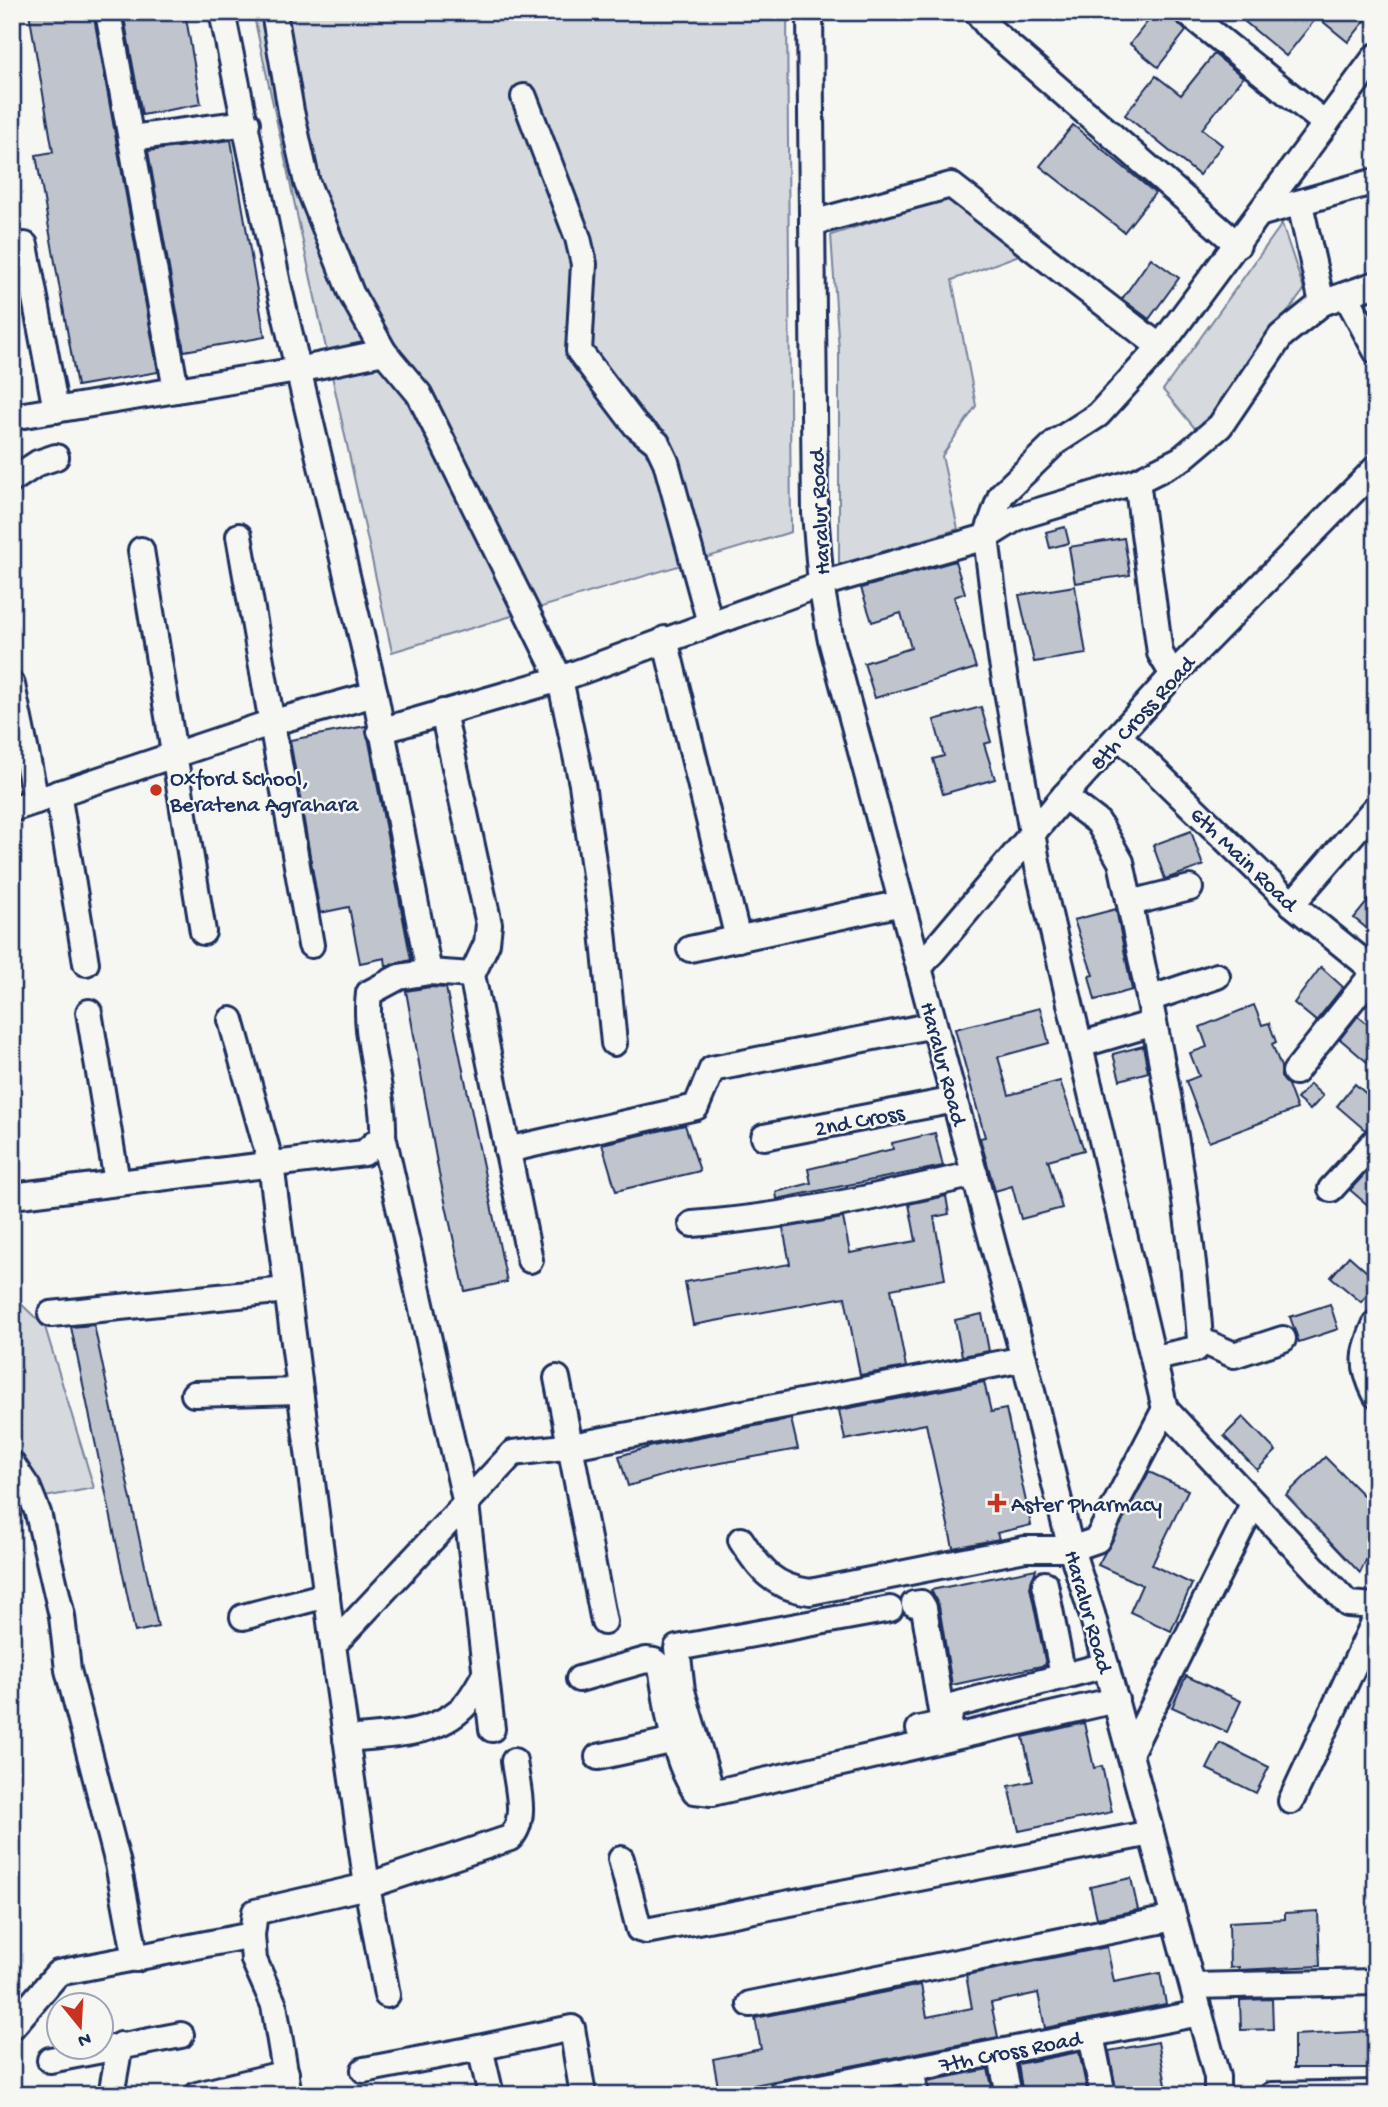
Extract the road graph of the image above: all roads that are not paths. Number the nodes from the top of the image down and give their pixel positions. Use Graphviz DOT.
graph roads {
  1 [pos="108,12"];
  2 [pos="222,12"];
  3 [pos="274,12"];
  4 [pos="810,12"];
  5 [pos="977,12"];
  6 [pos="1186,12"];
  7 [pos="1376,56"];
  8 [pos="524,97"];
  9 [pos="247,123"];
  10 [pos="1326,124"];
  11 [pos="131,138"];
  12 [pos="1376,181"];
  13 [pos="1300,204"];
  14 [pos="1262,213"];
  15 [pos="812,223"];
  16 [pos="25,245"];
  17 [pos="1238,245"];
  18 [pos="1376,284"];
  19 [pos="1346,295"];
  20 [pos="1322,303"];
  21 [pos="1160,347"];
  22 [pos="1376,351"];
  23 [pos="384,352"];
  24 [pos="298,370"];
  25 [pos="176,390"];
  26 [pos="56,410"];
  27 [pos="12,417"];
  28 [pos="56,457"];
  29 [pos="1376,468"];
  30 [pos="12,481"];
  31 [pos="1137,481"];
  32 [pos="239,536"];
  33 [pos="986,537"];
  34 [pos="141,550"];
  35 [pos="821,584"];
  36 [pos="710,623"];
  37 [pos="665,639"];
  38 [pos="1173,675"];
  39 [pos="560,678"];
  40 [pos="12,685"];
  41 [pos="374,694"];
  42 [pos="443,712"];
  43 [pos="270,723"];
  44 [pos="380,731"];
  45 [pos="1120,737"];
  46 [pos="176,754"];
  47 [pos="1063,796"];
  48 [pos="47,797"];
  49 [pos="1376,807"];
  50 [pos="12,809"];
  51 [pos="1032,835"];
  52 [pos="1189,888"];
  53 [pos="1130,903"];
  54 [pos="902,904"];
  55 [pos="1292,904"];
  56 [pos="203,932"];
  57 [pos="738,939"];
  58 [pos="312,945"];
  59 [pos="690,949"];
  60 [pos="86,962"];
  61 [pos="919,968"];
  62 [pos="1375,971"];
  63 [pos="429,972"];
  64 [pos="472,975"];
  65 [pos="1217,976"];
  66 [pos="1149,999"];
  67 [pos="89,1013"];
  68 [pos="232,1020"];
  69 [pos="1154,1023"];
  70 [pos="934,1025"];
  71 [pos="614,1043"];
  72 [pos="1080,1045"];
  73 [pos="1295,1072"];
  74 [pos="955,1100"];
  75 [pos="383,1136"];
  76 [pos="764,1137"];
  77 [pos="1376,1140"];
  78 [pos="507,1150"];
  79 [pos="271,1164"];
  80 [pos="975,1174"];
  81 [pos="117,1182"];
  82 [pos="1331,1189"];
  83 [pos="12,1196"];
  84 [pos="692,1224"];
  85 [pos="530,1260"];
  86 [pos="287,1290"];
  87 [pos="51,1314"];
  88 [pos="1376,1323"];
  89 [pos="1283,1339"];
  90 [pos="1199,1340"];
  91 [pos="1024,1359"];
  92 [pos="1155,1359"];
  93 [pos="557,1378"];
  94 [pos="300,1391"];
  95 [pos="194,1394"];
  96 [pos="1376,1395"];
  97 [pos="1165,1409"];
  98 [pos="572,1446"];
  99 [pos="12,1464"];
  100 [pos="466,1504"];
  101 [pos="1253,1504"];
  102 [pos="741,1540"];
  103 [pos="1071,1549"];
  104 [pos="1045,1584"];
  105 [pos="327,1595"];
  106 [pos="1376,1606"];
  107 [pos="1092,1614"];
  108 [pos="243,1617"];
  109 [pos="1376,1618"];
  110 [pos="604,1622"];
  111 [pos="1053,1625"];
  112 [pos="333,1644"];
  113 [pos="1106,1665"];
  114 [pos="485,1674"];
  115 [pos="1063,1676"];
  116 [pos="579,1679"];
  117 [pos="1116,1700"];
  118 [pos="943,1723"];
  119 [pos="492,1729"];
  120 [pos="346,1740"];
  121 [pos="675,1740"];
  122 [pos="1130,1753"];
  123 [pos="598,1757"];
  124 [pos="514,1762"];
  125 [pos="709,1787"];
  126 [pos="1291,1801"];
  127 [pos="1151,1833"];
  128 [pos="621,1859"];
  129 [pos="366,1886"];
  130 [pos="1174,1918"];
  131 [pos="252,1935"];
  132 [pos="136,1959"];
  133 [pos="1376,1982"];
  134 [pos="1193,1986"];
  135 [pos="387,1995"];
  136 [pos="751,2004"];
  137 [pos="1200,2013"];
  138 [pos="12,2027"];
  139 [pos="181,2035"];
  140 [pos="1090,2035"];
  141 [pos="120,2045"];
  142 [pos="116,2046"];
  143 [pos="469,2050"];
  144 [pos="1000,2052"];
  145 [pos="911,2069"];
  146 [pos="364,2070"];
  147 [pos="288,2084"];
  148 [pos="819,2091"];
  149 [pos="1376,2093"];
  150 [pos="111,2095"];
  151 [pos="197,2095"];
  152 [pos="491,2095"];
  153 [pos="583,2095"];
  154 [pos="779,2095"];
  155 [pos="916,2095"];
  156 [pos="1009,2095"];
  157 [pos="1102,2095"];
  158 [pos="1217,2095"];
  159 [pos="1272,2095"];
  1 -- 11 [label="street"];
  2 -- 9 [label="street"];
  3 -- 23 [label="street"];
  4 -- 15 [label="street, Haralur Road"];
  5 -- 17 [label="street"];
  6 -- 10 [label="street"];
  7 -- 10 [label="street"];
  8 -- 36 [label="street"];
  9 -- 11 [label="street"];
  9 -- 24 [label="street"];
  10 -- 14 [label="street"];
  11 -- 25 [label="street"];
  12 -- 13 [label="street"];
  13 -- 14 [label="street"];
  13 -- 20 [label="street"];
  14 -- 17 [label="street"];
  15 -- 21 [label="street"];
  15 -- 35 [label="street, Haralur Road"];
  16 -- 26 [label="street"];
  17 -- 21 [label="street"];
  18 -- 19 [label="street"];
  19 -- 20 [label="street"];
  19 -- 22 [label="street"];
  20 -- 31 [label="street"];
  21 -- 33 [label="street"];
  23 -- 24 [label="street"];
  23 -- 39 [label="street"];
  24 -- 25 [label="street"];
  24 -- 41 [label="street"];
  25 -- 26 [label="street"];
  26 -- 27 [label="street"];
  28 -- 30 [label="street"];
  29 -- 38 [label="street, 8th Cross Road"];
  31 -- 33 [label="street"];
  31 -- 38 [label="street"];
  32 -- 43 [label="street"];
  33 -- 35 [label="street"];
  33 -- 51 [label="street"];
  34 -- 46 [label="street"];
  35 -- 36 [label="street"];
  35 -- 54 [label="street, Haralur Road"];
  36 -- 37 [label="street"];
  37 -- 39 [label="street"];
  37 -- 57 [label="street"];
  38 -- 45 [label="street, 8th Cross Road"];
  39 -- 42 [label="street"];
  39 -- 71 [label="street"];
  40 -- 48 [label="street"];
  41 -- 43 [label="street"];
  41 -- 44 [label="street"];
  42 -- 44 [label="street"];
  42 -- 64 [label="street"];
  43 -- 46 [label="street"];
  43 -- 58 [label="street"];
  44 -- 63 [label="street"];
  45 -- 47 [label="street, 8th Cross Road"];
  45 -- 55 [label="street, 6th Main Road"];
  46 -- 48 [label="street"];
  46 -- 56 [label="street"];
  47 -- 51 [label="street, 8th Cross Road"];
  47 -- 53 [label="street"];
  48 -- 50 [label="street"];
  48 -- 60 [label="street"];
  49 -- 55 [label="street"];
  51 -- 61 [label="street, 8th Cross Road"];
  51 -- 72 [label="street"];
  52 -- 53 [label="street"];
  53 -- 66 [label="street"];
  54 -- 57 [label="street"];
  54 -- 61 [label="street, Haralur Road"];
  55 -- 62 [label="street, 6th Main Road"];
  57 -- 59 [label="street"];
  61 -- 70 [label="street, Haralur Road"];
  62 -- 73 [label="street"];
  63 -- 64 [label="street"];
  63 -- 75 [label="street"];
  64 -- 78 [label="street"];
  65 -- 66 [label="street"];
  66 -- 69 [label="street"];
  67 -- 81 [label="street"];
  68 -- 79 [label="street"];
  69 -- 72 [label="street"];
  69 -- 90 [label="street"];
  70 -- 74 [label="street, Haralur Road"];
  70 -- 78 [label="street"];
  72 -- 92 [label="street"];
  74 -- 76 [label="street, 2nd Cross"];
  74 -- 80 [label="street, Haralur Road"];
  75 -- 79 [label="street"];
  75 -- 100 [label="street"];
  77 -- 82 [label="street"];
  78 -- 85 [label="street"];
  79 -- 81 [label="street"];
  79 -- 86 [label="street"];
  80 -- 84 [label="street"];
  80 -- 91 [label="street, Haralur Road"];
  81 -- 83 [label="street"];
  86 -- 87 [label="street"];
  86 -- 94 [label="street"];
  88 -- 96 [label="street"];
  89 -- 90 [label="street"];
  90 -- 92 [label="street"];
  91 -- 98 [label="street"];
  91 -- 103 [label="street, Haralur Road"];
  92 -- 97 [label="street"];
  93 -- 98 [label="street"];
  94 -- 95 [label="street"];
  94 -- 105 [label="street"];
  97 -- 101 [label="street"];
  97 -- 103 [label="street"];
  98 -- 100 [label="street"];
  98 -- 110 [label="street"];
  99 -- 132 [label="street"];
  100 -- 112 [label="street"];
  100 -- 114 [label="street"];
  101 -- 106 [label="street"];
  101 -- 122 [label="street"];
  102 -- 103 [label="street"];
  103 -- 107 [label="street, Haralur Road"];
  104 -- 111 [label="street"];
  105 -- 108 [label="street"];
  105 -- 112 [label="street"];
  107 -- 111 [label="street"];
  107 -- 113 [label="street, Haralur Road"];
  109 -- 126 [label="street"];
  111 -- 115 [label="street"];
  112 -- 120 [label="street"];
  113 -- 115 [label="street"];
  113 -- 117 [label="street, Haralur Road"];
  114 -- 119 [label="street"];
  114 -- 120 [label="street"];
  115 -- 118 [label="street"];
  116 -- 121 [label="street"];
  117 -- 122 [label="street, Haralur Road"];
  117 -- 125 [label="street"];
  118 -- 125 [label="street"];
  118 -- 125 [label="street"];
  120 -- 129 [label="street"];
  121 -- 123 [label="street"];
  121 -- 125 [label="street"];
  122 -- 127 [label="street, Haralur Road"];
  124 -- 129 [label="street"];
  127 -- 128 [label="street"];
  127 -- 130 [label="street, Haralur Road"];
  129 -- 131 [label="street"];
  129 -- 135 [label="street"];
  130 -- 134 [label="street, Haralur Road"];
  130 -- 136 [label="street"];
  131 -- 132 [label="street"];
  131 -- 147 [label="street"];
  132 -- 138 [label="street"];
  133 -- 134 [label="street"];
  134 -- 137 [label="street, Haralur Road"];
  137 -- 140 [label="street, 7th Cross Road"];
  137 -- 158 [label="street, Haralur Road"];
  139 -- 141 [label="street"];
  140 -- 144 [label="street, 7th Cross Road"];
  140 -- 157 [label="street"];
  141 -- 142 [label="street"];
  141 -- 150 [label="street"];
  143 -- 146 [label="street"];
  143 -- 152 [label="street"];
  143 -- 153 [label="street"];
  144 -- 145 [label="street, 7th Cross Road"];
  144 -- 156 [label="street"];
  145 -- 148 [label="street, 7th Cross Road"];
  145 -- 155 [label="street"];
  147 -- 151 [label="street"];
  148 -- 154 [label="street, 7th Cross Road"];
  149 -- 159 [label="street"];
}
